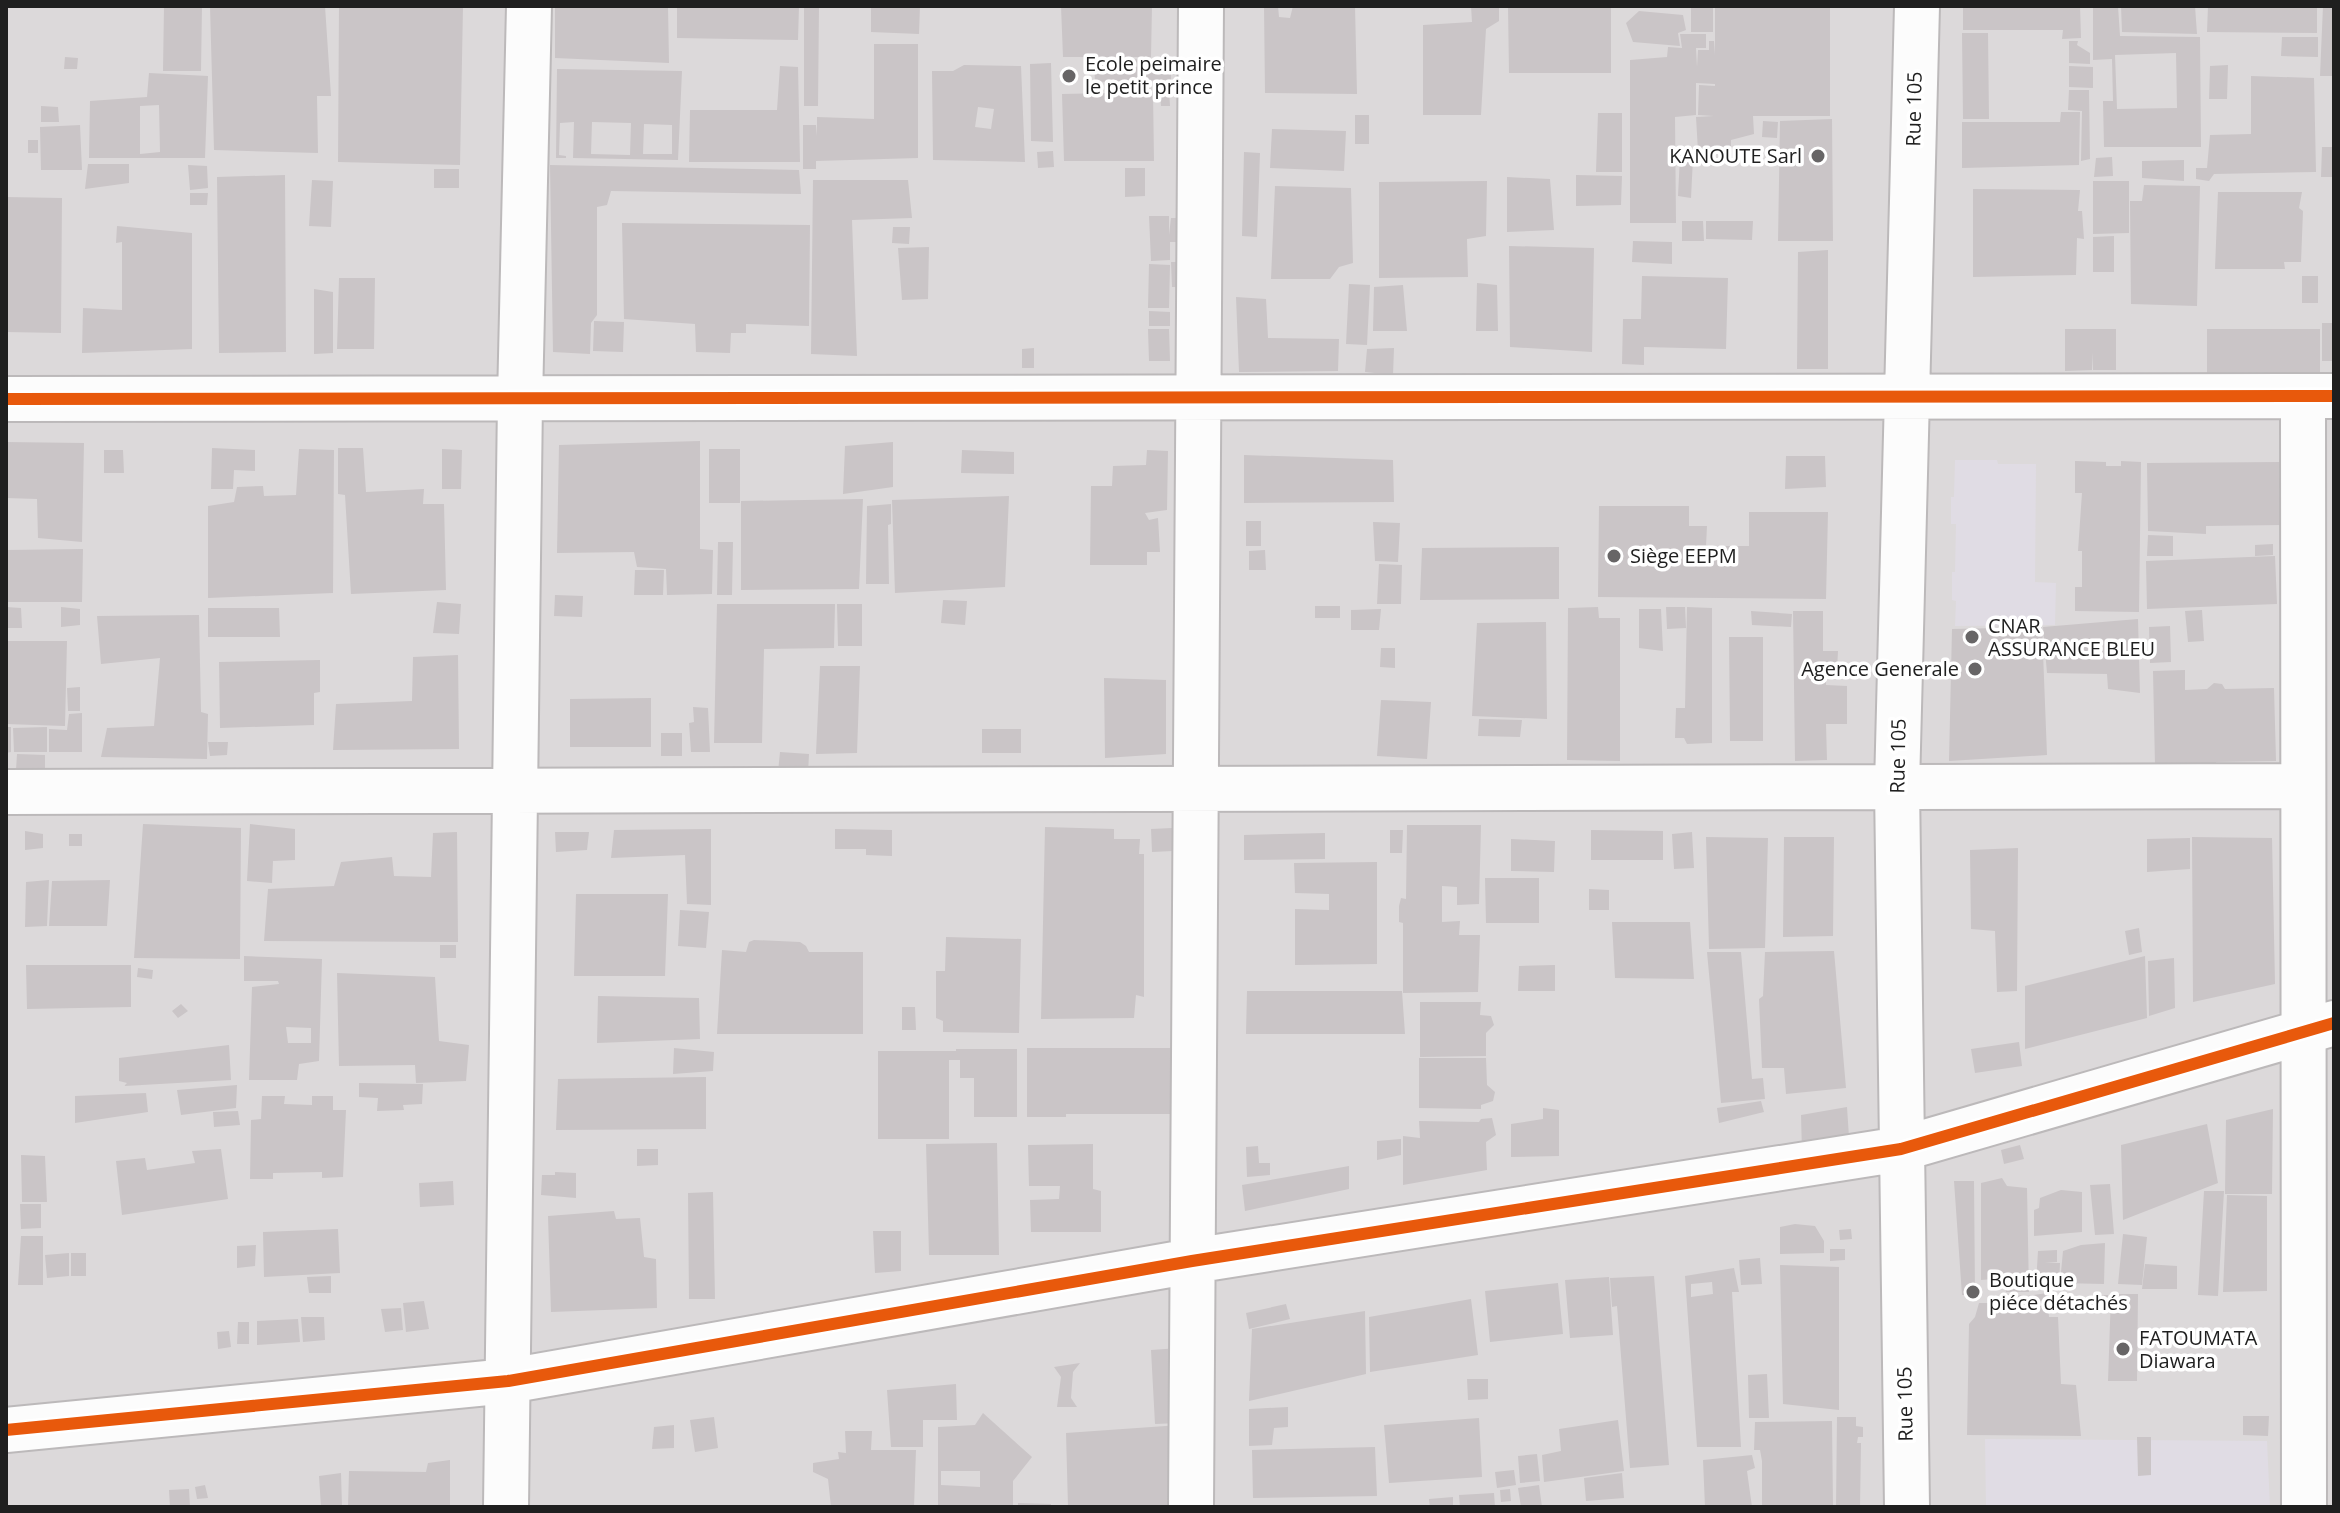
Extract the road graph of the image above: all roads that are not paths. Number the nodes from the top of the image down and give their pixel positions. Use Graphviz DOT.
graph roads {
  1 [pos="529,6"];
  2 [pos="1201,6"];
  3 [pos="1917,6"];
  4 [pos="2319,396"];
  5 [pos="1907,397"];
  6 [pos="1199,398"];
  7 [pos="6,399"];
  8 [pos="520,400"];
  9 [pos="1897,786"];
  10 [pos="2303,786"];
  11 [pos="1196,787"];
  12 [pos="515,790"];
  13 [pos="6,792"];
  14 [pos="2319,1027"];
  15 [pos="1901,1149"];
  16 [pos="1192,1261"];
  17 [pos="508,1381"];
  18 [pos="6,1430"];
  19 [pos="506,1507"];
  20 [pos="1191,1507"];
  21 [pos="1907,1507"];
  22 [pos="2304,1507"];
  1 -- 8 [label="street"];
  2 -- 6 [label="street"];
  3 -- 5 [label="street, Rue 105"];
  4 -- 5 [label="street"];
  4 -- 10 [label="street"];
  5 -- 6 [label="street"];
  5 -- 9 [label="street, Rue 105"];
  6 -- 8 [label="street"];
  6 -- 11 [label="street"];
  7 -- 8 [label="street"];
  8 -- 12 [label="street"];
  9 -- 10 [label="street"];
  9 -- 11 [label="street"];
  9 -- 15 [label="street, Rue 105"];
  10 -- 14 [label="street"];
  11 -- 12 [label="street"];
  11 -- 16 [label="street"];
  12 -- 13 [label="street"];
  12 -- 17 [label="street"];
  14 -- 15 [label="street"];
  14 -- 22 [label="street"];
  15 -- 16 [label="street"];
  15 -- 21 [label="street, Rue 105"];
  16 -- 17 [label="street"];
  16 -- 20 [label="street"];
  17 -- 18 [label="street"];
  17 -- 19 [label="street"];
}
